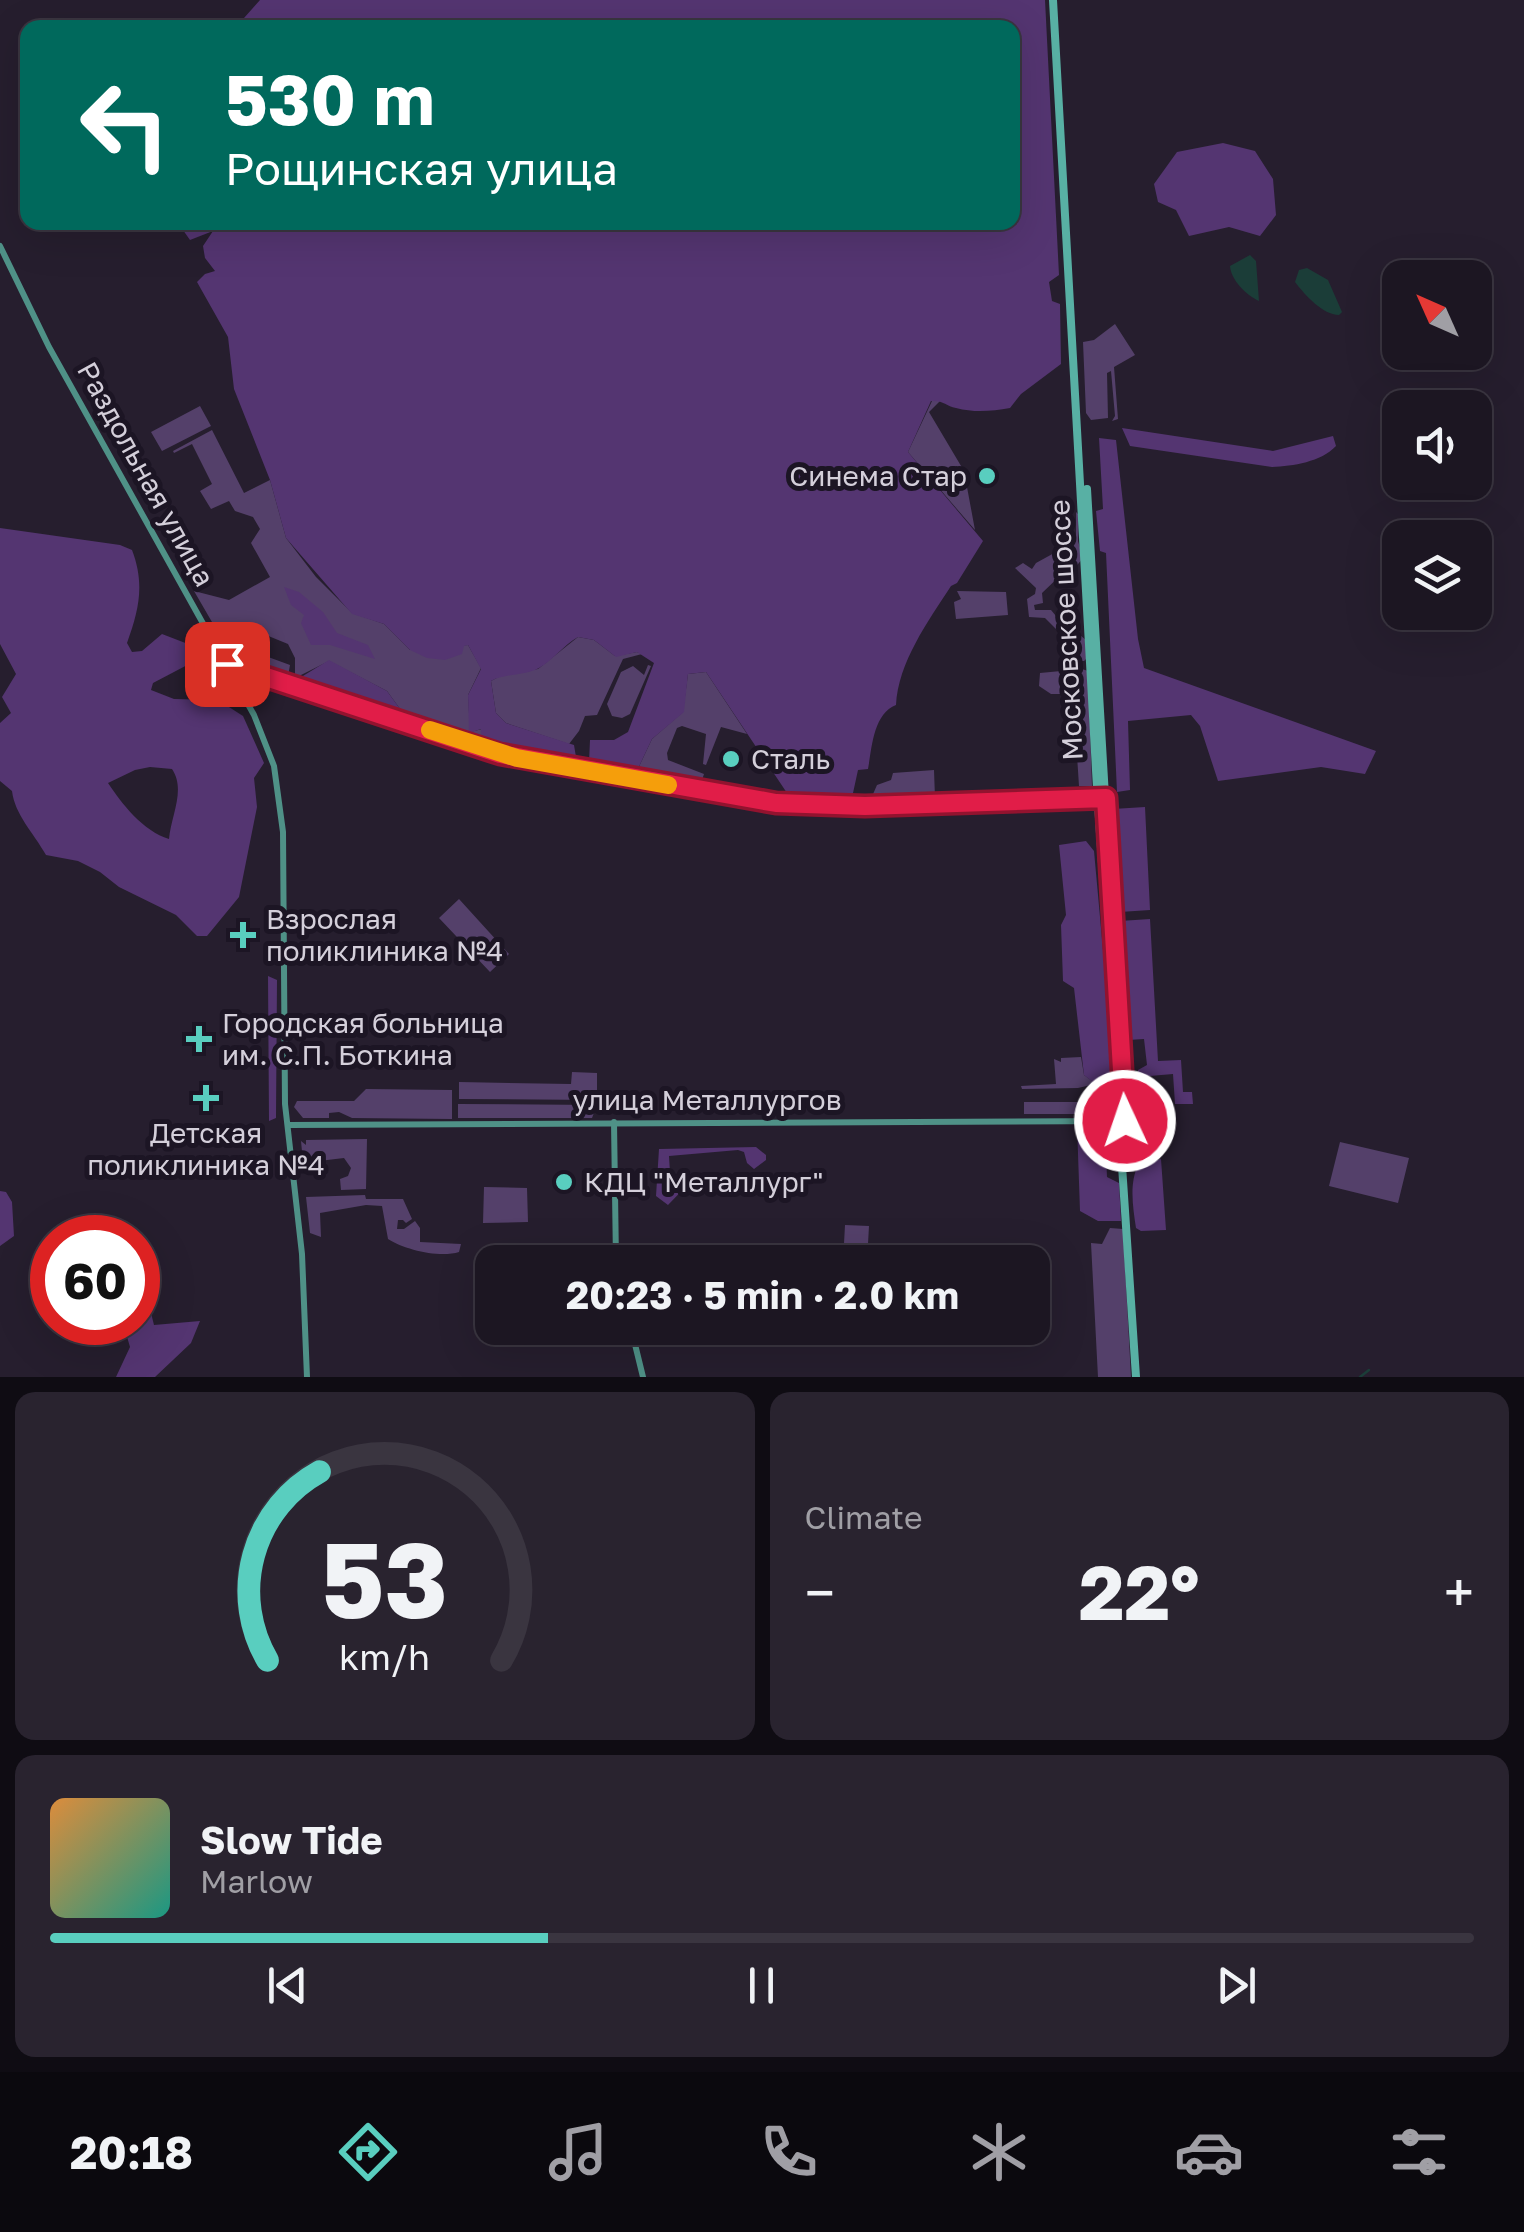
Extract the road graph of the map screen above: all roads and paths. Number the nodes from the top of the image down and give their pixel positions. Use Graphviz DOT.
graph roads {
  1 [pos="1055,0"];
  2 [pos="0,246"];
  3 [pos="227,664"];
  4 [pos="256,673"];
  5 [pos="242,692"];
  6 [pos="1102,798"];
  7 [pos="1123,1121"];
  8 [pos="614,1122"];
  9 [pos="290,1126"];
  10 [pos="616,1245"];
  11 [pos="635,1345"];
  12 [pos="307,1377"];
  13 [pos="643,1377"];
  14 [pos="1138,1377"];
  1 -- 6 [label="main road, Московское шоссе"];
  2 -- 3 [label="main road, Раздольная улица"];
  3 -- 4 [label="main road"];
  3 -- 5 [label="main road, Раздольная улица"];
  4 -- 5 [label="main road"];
  4 -- 6 [label="main road"];
  5 -- 9 [label="main road, Раздольная улица"];
  6 -- 7 [label="main road, Московское шоссе"];
  7 -- 8 [label="main road, улица Металлургов"];
  7 -- 14 [label="main road, Московское шоссе"];
  8 -- 9 [label="main road, улица Металлургов"];
  8 -- 10 [label="main road"];
  9 -- 12 [label="main road, Раздольная улица"];
  11 -- 13 [label="main road"];
}
